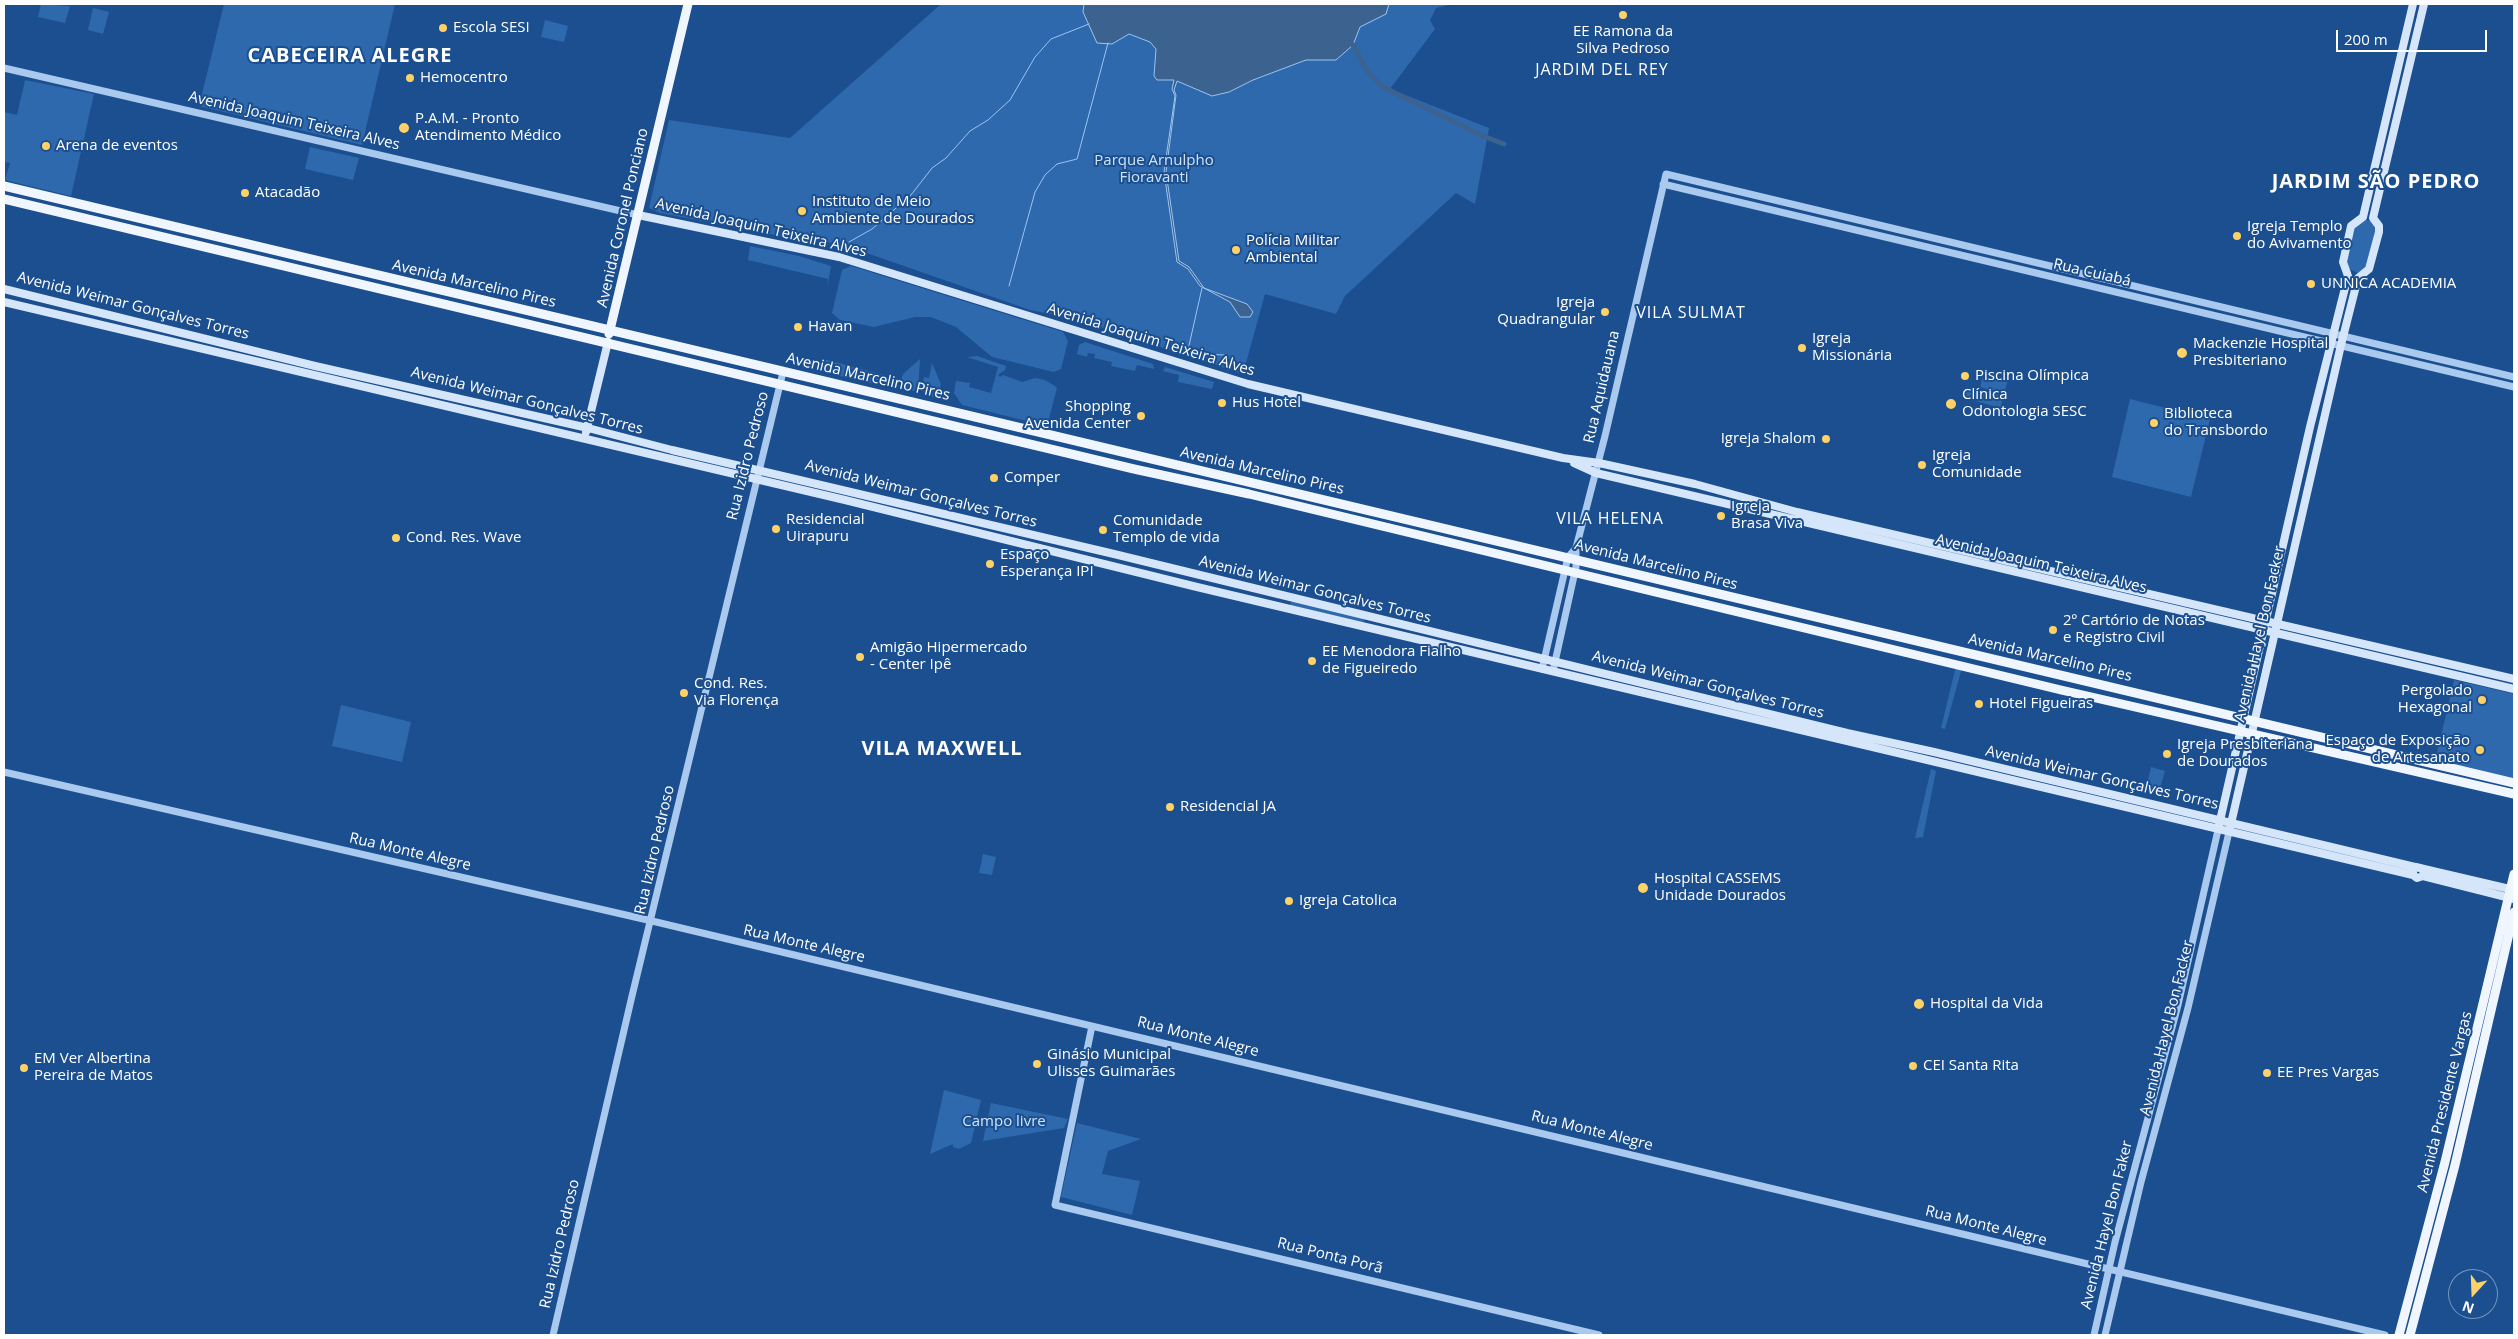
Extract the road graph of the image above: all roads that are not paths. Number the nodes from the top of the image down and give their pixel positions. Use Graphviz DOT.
graph roads {
  1 [pos="688,4"];
  2 [pos="2413,4"];
  3 [pos="2424,4"];
  4 [pos="4,68"];
  5 [pos="1666,174"];
  6 [pos="1663,184"];
  7 [pos="4,186"];
  8 [pos="4,199"];
  9 [pos="638,215"];
  10 [pos="4,289"];
  11 [pos="4,302"];
  12 [pos="2276,320"];
  13 [pos="2273,329"];
  14 [pos="610,330"];
  15 [pos="2335,333"];
  16 [pos="2344,335"];
  17 [pos="608,342"];
  18 [pos="2332,342"];
  19 [pos="2341,345"];
  20 [pos="783,372"];
  21 [pos="2514,377"];
  22 [pos="780,383"];
  23 [pos="2514,387"];
  24 [pos="962,413"];
  25 [pos="958,426"];
  26 [pos="588,428"];
  27 [pos="585,438"];
  28 [pos="1563,458"];
  29 [pos="1599,463"];
  30 [pos="759,470"];
  31 [pos="1596,473"];
  32 [pos="756,480"];
  33 [pos="1310,496"];
  34 [pos="1307,508"];
  35 [pos="1394,516"];
  36 [pos="1391,528"];
  37 [pos="1576,548"];
  38 [pos="1568,557"];
  39 [pos="1578,560"];
  40 [pos="1565,571"];
  41 [pos="1575,573"];
  42 [pos="1555,615"];
  43 [pos="1565,618"];
  44 [pos="2267,620"];
  45 [pos="2277,622"];
  46 [pos="2264,631"];
  47 [pos="2274,633"];
  48 [pos="1545,660"];
  49 [pos="1555,662"];
  50 [pos="1542,669"];
  51 [pos="1553,671"];
  52 [pos="2514,679"];
  53 [pos="2514,689"];
  54 [pos="2244,720"];
  55 [pos="2255,722"];
  56 [pos="2242,732"];
  57 [pos="2252,735"];
  58 [pos="4,772"];
  59 [pos="2514,783"];
  60 [pos="2514,794"];
  61 [pos="2221,821"];
  62 [pos="2231,823"];
  63 [pos="2218,830"];
  64 [pos="2229,832"];
  65 [pos="2414,871"];
  66 [pos="2514,874"];
  67 [pos="2512,894"];
  68 [pos="2514,912"];
  69 [pos="652,921"];
  70 [pos="1092,1026"];
  71 [pos="2108,1270"];
  72 [pos="2119,1272"];
  73 [pos="2415,1272"];
  74 [pos="2425,1275"];
  75 [pos="553,1335"];
  76 [pos="1599,1335"];
  77 [pos="2094,1335"];
  78 [pos="2105,1335"];
  79 [pos="2385,1335"];
  80 [pos="2399,1335"];
  81 [pos="2410,1335"];
  1 -- 9 [label="main road, Avenida Coronel Ponciano"];
  2 -- 15 [label="main road, Avenida Hayel Bon Facker"];
  3 -- 16 [label="main road, Avenida Hayel Bon Facker"];
  4 -- 9 [label="street, Avenida Joaquim Teixeira Alves"];
  5 -- 6 [label="street, Rua Aquidauana"];
  5 -- 12 [label="street, Rua Cuiabá"];
  6 -- 13 [label="street, Rua Cuiabá"];
  6 -- 29 [label="street, Rua Aquidauana"];
  7 -- 14 [label="main road, Avenida Marcelino Pires"];
  8 -- 17 [label="main road, Avenida Marcelino Pires"];
  9 -- 14 [label="main road, Avenida Coronel Ponciano"];
  9 -- 28 [label="main road, Avenida Joaquim Teixeira Alves"];
  10 -- 26 [label="main road, Avenida Weimar Gonçalves Torres"];
  11 -- 27 [label="main road, Avenida Weimar Gonçalves Torres"];
  12 -- 13 [label="street"];
  12 -- 15 [label="street, Rua Cuiabá"];
  13 -- 18 [label="street, Rua Cuiabá"];
  14 -- 17 [label="main road, Avenida Coronel Ponciano"];
  14 -- 20 [label="main road, Avenida Marcelino Pires"];
  15 -- 16 [label="street, Rua Cuiabá"];
  15 -- 18 [label="main road, Avenida Hayel Bon Facker"];
  16 -- 19 [label="main road, Avenida Hayel Bon Facker"];
  16 -- 21 [label="street, Rua Cuiabá"];
  17 -- 22 [label="main road, Avenida Marcelino Pires"];
  17 -- 26 [label="main road, Avenida Coronel Ponciano"];
  18 -- 19 [label="street, Rua Cuiabá"];
  18 -- 44 [label="main road, Avenida Hayel Bon Facker"];
  19 -- 23 [label="street, Rua Cuiabá"];
  19 -- 45 [label="main road, Avenida Hayel Bon Facker"];
  20 -- 22 [label="street, Rua Izidro Pedroso"];
  20 -- 24 [label="main road, Avenida Marcelino Pires"];
  22 -- 25 [label="main road, Avenida Marcelino Pires"];
  22 -- 30 [label="street, Rua Izidro Pedroso"];
  24 -- 25 [label="main road"];
  24 -- 33 [label="main road, Avenida Marcelino Pires"];
  25 -- 34 [label="main road, Avenida Marcelino Pires"];
  26 -- 27 [label="main road, Avenida Coronel Ponciano"];
  26 -- 30 [label="main road, Avenida Weimar Gonçalves Torres"];
  27 -- 32 [label="main road, Avenida Weimar Gonçalves Torres"];
  28 -- 29 [label="main road, Avenida Joaquim Teixeira Alves"];
  28 -- 31 [label="main road, Avenida Joaquim Teixeira Alves"];
  29 -- 31 [label="street, Rua Aquidauana"];
  29 -- 44 [label="main road, Avenida Joaquim Teixeira Alves"];
  30 -- 32 [label="street, Rua Izidro Pedroso"];
  30 -- 48 [label="main road, Avenida Weimar Gonçalves Torres"];
  31 -- 37 [label="street, Rua Aquidauana"];
  31 -- 46 [label="main road, Avenida Joaquim Teixeira Alves"];
  32 -- 50 [label="main road, Avenida Weimar Gonçalves Torres"];
  32 -- 69 [label="street, Rua Izidro Pedroso"];
  33 -- 34 [label="main road"];
  33 -- 35 [label="main road, Avenida Marcelino Pires"];
  34 -- 36 [label="main road, Avenida Marcelino Pires"];
  35 -- 36 [label="main road"];
  35 -- 38 [label="main road, Avenida Marcelino Pires"];
  36 -- 40 [label="main road, Avenida Marcelino Pires"];
  37 -- 38 [label="street, Rua Aquidauana"];
  37 -- 39 [label="street, Rua Aquidauana"];
  38 -- 39 [label="main road, Avenida Marcelino Pires"];
  38 -- 40 [label="street, Rua Aquidauana"];
  39 -- 41 [label="street, Rua Aquidauana"];
  39 -- 54 [label="main road, Avenida Marcelino Pires"];
  40 -- 41 [label="main road, Avenida Marcelino Pires"];
  40 -- 42 [label="street, Rua Aquidauana"];
  41 -- 43 [label="street, Rua Aquidauana"];
  41 -- 56 [label="main road, Avenida Marcelino Pires"];
  42 -- 43 [label="street"];
  42 -- 48 [label="street, Rua Aquidauana"];
  43 -- 49 [label="street, Rua Aquidauana"];
  44 -- 45 [label="main road, Avenida Joaquim Teixeira Alves"];
  44 -- 46 [label="main road, Avenida Hayel Bon Facker"];
  45 -- 47 [label="main road, Avenida Hayel Bon Facker"];
  45 -- 52 [label="main road, Avenida Joaquim Teixeira Alves"];
  46 -- 47 [label="main road, Avenida Joaquim Teixeira Alves"];
  46 -- 54 [label="main road, Avenida Hayel Bon Facker"];
  47 -- 53 [label="main road, Avenida Joaquim Teixeira Alves"];
  47 -- 55 [label="main road, Avenida Hayel Bon Facker"];
  48 -- 49 [label="main road, Avenida Weimar Gonçalves Torres"];
  48 -- 50 [label="street, Rua Aquidauana"];
  49 -- 51 [label="street, Rua Aquidauana"];
  49 -- 61 [label="main road, Avenida Weimar Gonçalves Torres"];
  50 -- 51 [label="main road, Avenida Weimar Gonçalves Torres"];
  51 -- 63 [label="main road, Avenida Weimar Gonçalves Torres"];
  54 -- 55 [label="main road, Avenida Marcelino Pires"];
  54 -- 56 [label="main road, Avenida Hayel Bon Facker"];
  55 -- 57 [label="main road, Avenida Hayel Bon Facker"];
  55 -- 59 [label="main road, Avenida Marcelino Pires"];
  56 -- 57 [label="main road, Avenida Marcelino Pires"];
  56 -- 61 [label="main road, Avenida Hayel Bon Facker"];
  57 -- 60 [label="main road, Avenida Marcelino Pires"];
  57 -- 62 [label="main road, Avenida Hayel Bon Facker"];
  58 -- 69 [label="street, Rua Monte Alegre"];
  61 -- 62 [label="main road, Avenida Weimar Gonçalves Torres"];
  61 -- 63 [label="main road, Avenida Hayel Bon Facker"];
  62 -- 64 [label="main road, Avenida Hayel Bon Facker"];
  62 -- 65 [label="main road, Avenida Weimar Gonçalves Torres"];
  63 -- 64 [label="main road, Avenida Weimar Gonçalves Torres"];
  63 -- 71 [label="street, Avenida Hayel Bon Faker"];
  64 -- 65 [label="main road, Avenida Weimar Gonçalves Torres"];
  64 -- 72 [label="street, Avenida Hayel Bon Facker"];
  65 -- 67 [label="main road"];
  66 -- 67 [label="main road, Avenida Presidente Vargas"];
  67 -- 73 [label="main road, Avenida Presidente Vargas"];
  68 -- 74 [label="main road, Avenida Presidente Vargas"];
  69 -- 70 [label="street, Rua Monte Alegre"];
  69 -- 75 [label="street, Rua Izidro Pedroso"];
  70 -- 71 [label="street, Rua Monte Alegre"];
  70 -- 76 [label="street, Rua Ponta Porã"];
  71 -- 72 [label="street, Rua Monte Alegre"];
  71 -- 77 [label="street, Avenida Hayel Bon Faker"];
  72 -- 78 [label="street, Avenida Hayel Bon Facker"];
  72 -- 79 [label="street, Rua Monte Alegre"];
  73 -- 74 [label="main road"];
  73 -- 80 [label="main road, Avenida Presidente Vargas"];
  74 -- 81 [label="main road, Avenida Presidente Vargas"];
}
